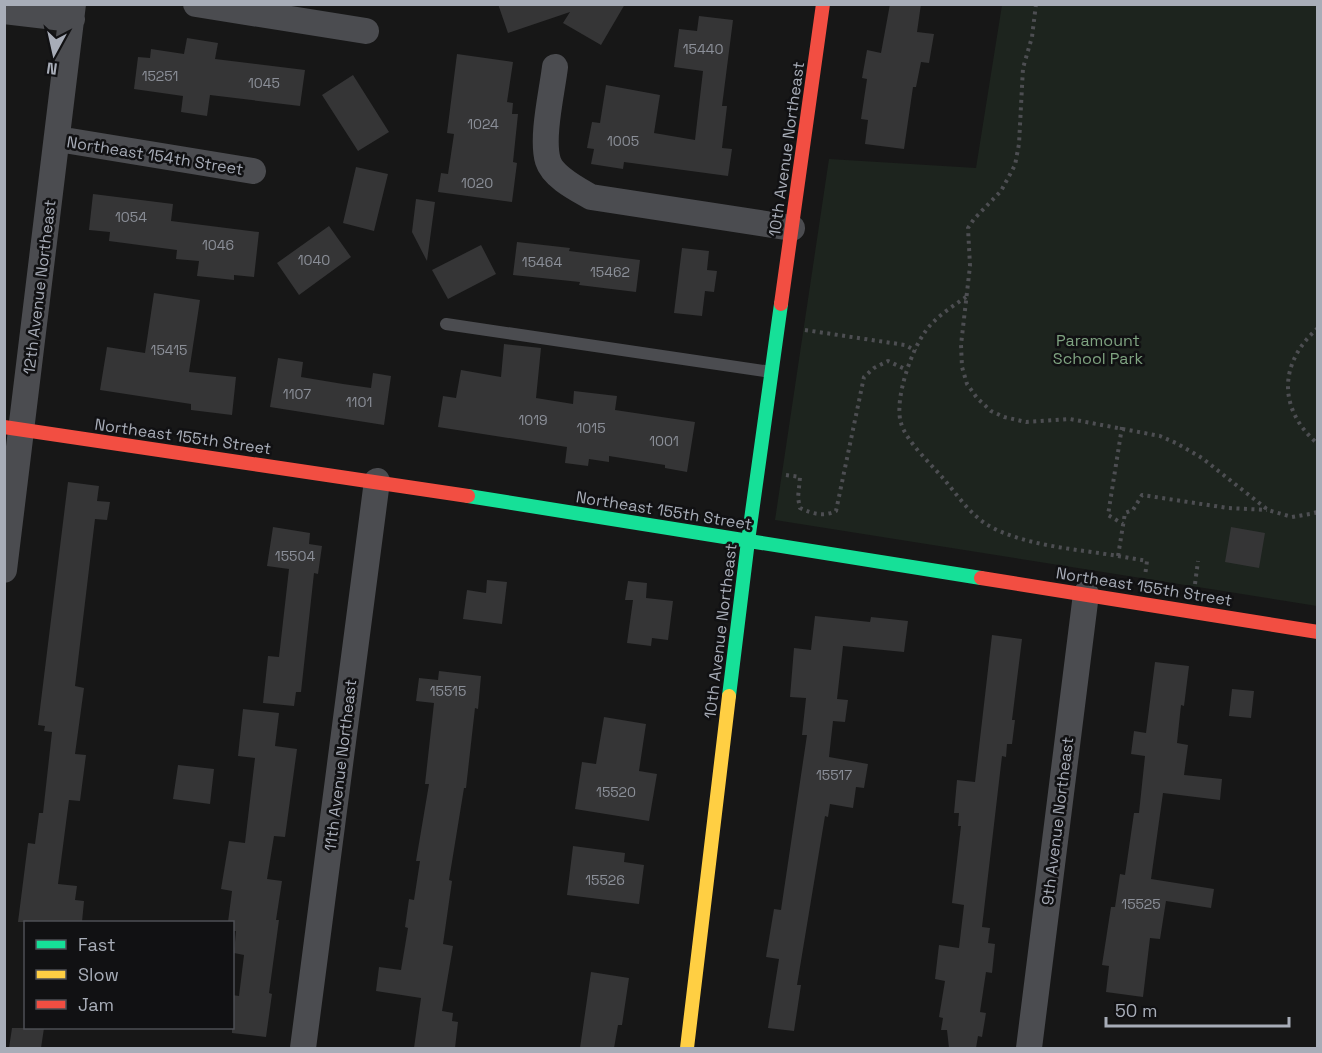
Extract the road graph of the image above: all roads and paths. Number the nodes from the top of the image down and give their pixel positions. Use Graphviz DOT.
graph roads {
  1 [pos="196,4"];
  2 [pos="823,4"];
  3 [pos="1036,4"];
  4 [pos="4,11"];
  5 [pos="73,12"];
  6 [pos="366,31"];
  7 [pos="555,67"];
  8 [pos="58,140"];
  9 [pos="253,171"];
  10 [pos="792,228"];
  11 [pos="966,297"];
  12 [pos="446,324"];
  13 [pos="778,327"];
  14 [pos="1317,328"];
  15 [pos="916,351"];
  16 [pos="907,370"];
  17 [pos="772,372"];
  18 [pos="13,428"];
  19 [pos="1122,428"];
  20 [pos="1317,444"];
  21 [pos="377,482"];
  22 [pos="784,486"];
  23 [pos="1268,510"];
  24 [pos="1317,510"];
  25 [pos="1123,524"];
  26 [pos="748,541"];
  27 [pos="1118,556"];
  28 [pos="1198,561"];
  29 [pos="4,570"];
  30 [pos="1145,579"];
  31 [pos="1195,587"];
  32 [pos="1086,594"];
  33 [pos="1317,632"];
  34 [pos="303,1048"];
  35 [pos="687,1048"];
  36 [pos="1029,1048"];
  1 -- 6 [label="street"];
  2 -- 10 [label="street, 10th Avenue Northeast"];
  3 -- 11 [label="path"];
  4 -- 5 [label="street"];
  5 -- 8 [label="street, 12th Avenue Northeast"];
  7 -- 10 [label="street"];
  8 -- 9 [label="street, Northeast 154th Street"];
  8 -- 18 [label="street, 12th Avenue Northeast"];
  10 -- 13 [label="street, 10th Avenue Northeast"];
  11 -- 15 [label="path"];
  11 -- 19 [label="path"];
  12 -- 17 [label="lane"];
  13 -- 15 [label="path"];
  13 -- 17 [label="street, 10th Avenue Northeast"];
  14 -- 20 [label="path"];
  15 -- 16 [label="path"];
  16 -- 22 [label="path"];
  16 -- 27 [label="path"];
  17 -- 26 [label="street, 10th Avenue Northeast"];
  18 -- 21 [label="street, Northeast 155th Street"];
  18 -- 29 [label="street, 12th Avenue Northeast"];
  19 -- 23 [label="path"];
  19 -- 25 [label="path"];
  21 -- 26 [label="street, Northeast 155th Street"];
  21 -- 34 [label="street, 11th Avenue Northeast"];
  23 -- 24 [label="path"];
  23 -- 25 [label="path"];
  25 -- 27 [label="path"];
  26 -- 32 [label="street, Northeast 155th Street"];
  26 -- 35 [label="street, 10th Avenue Northeast"];
  27 -- 30 [label="path"];
  28 -- 31 [label="path"];
  32 -- 33 [label="street, Northeast 155th Street"];
  32 -- 36 [label="street, 9th Avenue Northeast"];
}
